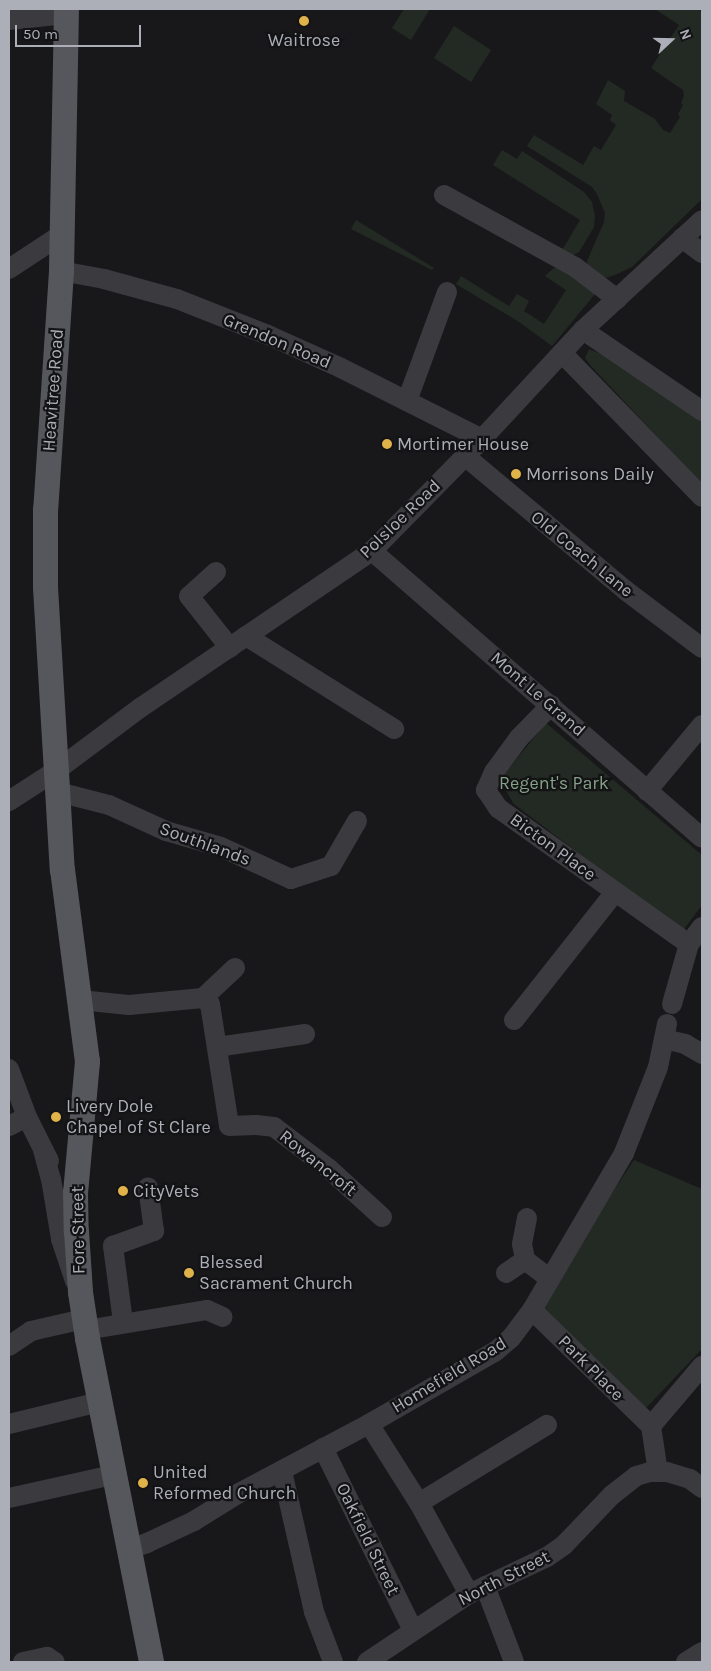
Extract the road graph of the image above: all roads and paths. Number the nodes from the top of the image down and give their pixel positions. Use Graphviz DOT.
graph roads {
  1 [pos="66,11"];
  2 [pos="9,20"];
  3 [pos="444,195"];
  4 [pos="702,220"];
  5 [pos="62,234"];
  6 [pos="682,238"];
  7 [pos="702,253"];
  8 [pos="9,269"];
  9 [pos="61,271"];
  10 [pos="447,292"];
  11 [pos="617,299"];
  12 [pos="583,330"];
  13 [pos="562,352"];
  14 [pos="407,401"];
  15 [pos="702,411"];
  16 [pos="482,439"];
  17 [pos="465,456"];
  18 [pos="702,497"];
  19 [pos="372,551"];
  20 [pos="216,572"];
  21 [pos="246,636"];
  22 [pos="230,648"];
  23 [pos="702,648"];
  24 [pos="551,705"];
  25 [pos="702,725"];
  26 [pos="394,729"];
  27 [pos="58,781"];
  28 [pos="647,791"];
  29 [pos="9,802"];
  30 [pos="357,821"];
  31 [pos="702,838"];
  32 [pos="615,892"];
  33 [pos="702,927"];
  34 [pos="692,953"];
  35 [pos="235,968"];
  36 [pos="203,998"];
  37 [pos="80,1000"];
  38 [pos="672,1004"];
  39 [pos="514,1020"];
  40 [pos="305,1034"];
  41 [pos="217,1047"];
  42 [pos="702,1054"];
  43 [pos="9,1069"];
  44 [pos="27,1117"];
  45 [pos="9,1126"];
  46 [pos="43,1150"];
  47 [pos="148,1187"];
  48 [pos="75,1192"];
  49 [pos="382,1217"];
  50 [pos="527,1218"];
  51 [pos="525,1260"];
  52 [pos="506,1273"];
  53 [pos="550,1279"];
  54 [pos="80,1292"];
  55 [pos="532,1310"];
  56 [pos="223,1316"];
  57 [pos="123,1322"];
  58 [pos="85,1324"];
  59 [pos="9,1346"];
  60 [pos="702,1366"];
  61 [pos="99,1402"];
  62 [pos="9,1424"];
  63 [pos="369,1424"];
  64 [pos="547,1425"];
  65 [pos="650,1426"];
  66 [pos="323,1448"];
  67 [pos="282,1471"];
  68 [pos="658,1472"];
  69 [pos="113,1474"];
  70 [pos="702,1488"];
  71 [pos="9,1498"];
  72 [pos="419,1503"];
  73 [pos="128,1549"];
  74 [pos="477,1590"];
  75 [pos="413,1630"];
  76 [pos="702,1652"];
  77 [pos="377,1660"];
  78 [pos="23,1662"];
  79 [pos="55,1662"];
  80 [pos="151,1662"];
  81 [pos="333,1662"];
  82 [pos="514,1662"];
  83 [pos="686,1662"];
  1 -- 2 [label="street"];
  1 -- 5 [label="main road, Heavitree Road"];
  3 -- 11 [label="street"];
  4 -- 6 [label="street, Polsloe Road"];
  5 -- 8 [label="street"];
  5 -- 9 [label="main road, Heavitree Road"];
  6 -- 7 [label="street"];
  6 -- 11 [label="street, Polsloe Road"];
  9 -- 14 [label="street, Grendon Road"];
  9 -- 27 [label="main road, Heavitree Road"];
  10 -- 14 [label="street"];
  11 -- 12 [label="street, Polsloe Road"];
  12 -- 13 [label="street, Polsloe Road"];
  12 -- 15 [label="street"];
  13 -- 16 [label="street, Polsloe Road"];
  13 -- 18 [label="street"];
  14 -- 16 [label="street, Grendon Road"];
  16 -- 17 [label="street, Polsloe Road"];
  17 -- 19 [label="street, Polsloe Road"];
  17 -- 23 [label="street, Old Coach Lane"];
  19 -- 21 [label="street, Polsloe Road"];
  19 -- 24 [label="street, Mont Le Grand"];
  20 -- 22 [label="street"];
  21 -- 22 [label="street, Polsloe Road"];
  21 -- 26 [label="street"];
  22 -- 27 [label="street, Polsloe Road"];
  24 -- 28 [label="street, Mont Le Grand"];
  24 -- 32 [label="street, Bicton Place"];
  25 -- 28 [label="street"];
  27 -- 29 [label="street, Polsloe Road"];
  27 -- 30 [label="street, Southlands"];
  27 -- 37 [label="main road, Fore Street"];
  28 -- 31 [label="street, Mont Le Grand"];
  32 -- 34 [label="street, Bicton Place"];
  32 -- 39 [label="street"];
  33 -- 34 [label="street"];
  34 -- 38 [label="street"];
  35 -- 36 [label="street"];
  36 -- 37 [label="street"];
  36 -- 41 [label="street, Rowancroft"];
  37 -- 48 [label="main road, Fore Street"];
  40 -- 41 [label="street"];
  41 -- 49 [label="street, Rowancroft"];
  42 -- 53 [label="street, Homefield Road"];
  43 -- 44 [label="street"];
  44 -- 45 [label="street"];
  44 -- 46 [label="street"];
  46 -- 48 [label="street"];
  46 -- 54 [label="street"];
  47 -- 57 [label="street"];
  48 -- 54 [label="main road, Fore Street"];
  50 -- 51 [label="street"];
  51 -- 52 [label="street"];
  51 -- 53 [label="street"];
  53 -- 55 [label="street, Homefield Road"];
  54 -- 58 [label="main road, Fore Street"];
  55 -- 63 [label="street, Homefield Road"];
  55 -- 65 [label="street, Park Place"];
  56 -- 57 [label="street"];
  57 -- 58 [label="street"];
  58 -- 59 [label="street"];
  58 -- 61 [label="main road, Fore Street"];
  60 -- 65 [label="street"];
  61 -- 62 [label="street"];
  61 -- 69 [label="main road, Fore Street"];
  63 -- 66 [label="street, Homefield Road"];
  63 -- 72 [label="street"];
  64 -- 72 [label="street"];
  65 -- 68 [label="street"];
  66 -- 67 [label="street, Homefield Road"];
  66 -- 75 [label="street, Oakfield Street"];
  67 -- 73 [label="street, Homefield Road"];
  67 -- 81 [label="street"];
  68 -- 70 [label="street"];
  68 -- 74 [label="street, North Street"];
  69 -- 71 [label="street"];
  69 -- 73 [label="main road, Fore Street"];
  72 -- 74 [label="street"];
  73 -- 80 [label="main road, Fore Street"];
  74 -- 75 [label="street, North Street"];
  74 -- 82 [label="street"];
  75 -- 77 [label="street, North Street"];
  76 -- 83 [label="street"];
  78 -- 79 [label="street"];
}
